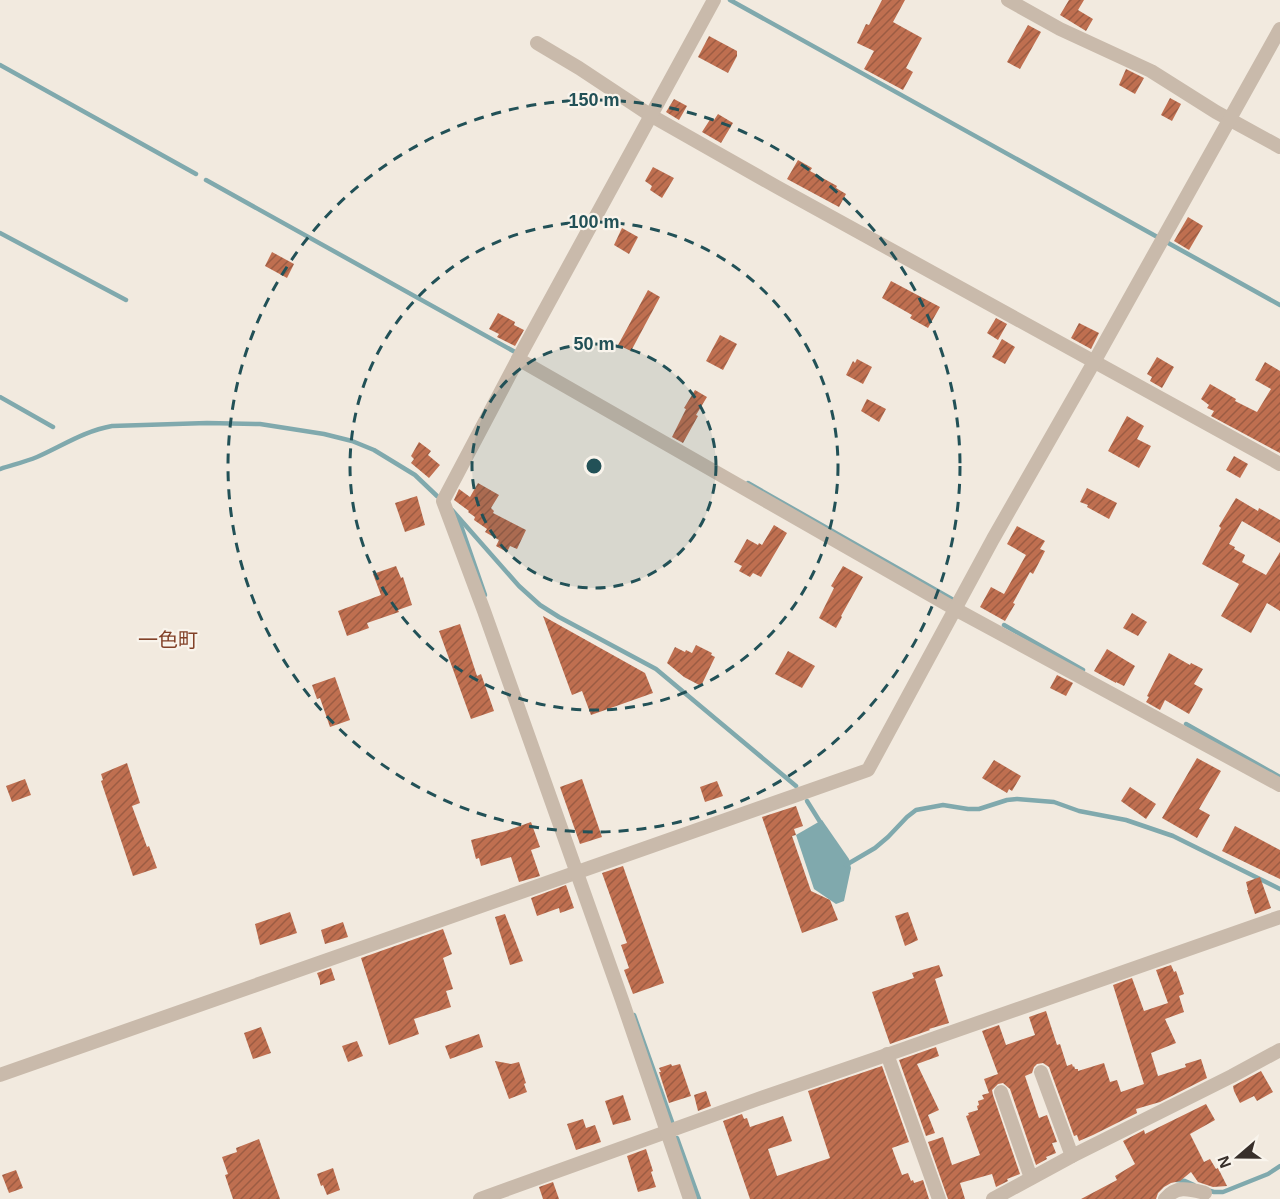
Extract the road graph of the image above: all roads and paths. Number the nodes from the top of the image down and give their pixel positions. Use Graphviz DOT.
graph roads {
  1 [pos="714,0"];
  2 [pos="1008,0"];
  3 [pos="1280,29"];
  4 [pos="537,43"];
  5 [pos="650,115"];
  6 [pos="1230,119"];
  7 [pos="1280,147"];
  8 [pos="518,358"];
  9 [pos="1094,362"];
  10 [pos="1280,464"];
  11 [pos="955,609"];
  12 [pos="1280,785"];
  13 [pos="577,872"];
  14 [pos="1280,917"];
  15 [pos="1280,1050"];
  16 [pos="887,1054"];
  17 [pos="1041,1072"];
  18 [pos="0,1075"];
  19 [pos="1001,1092"];
  20 [pos="666,1132"];
  21 [pos="1072,1156"];
  22 [pos="1031,1178"];
  23 [pos="1205,1194"];
  24 [pos="480,1199"];
  25 [pos="690,1199"];
  26 [pos="939,1199"];
  27 [pos="993,1199"];
  28 [pos="1165,1199"];
  1 -- 5 [label="street"];
  2 -- 6 [label="street"];
  3 -- 6 [label="street"];
  4 -- 5 [label="street"];
  5 -- 8 [label="street"];
  5 -- 9 [label="street"];
  6 -- 7 [label="street"];
  6 -- 9 [label="street"];
  8 -- 11 [label="street"];
  8 -- 13 [label="street"];
  9 -- 10 [label="street"];
  9 -- 11 [label="street"];
  11 -- 12 [label="street"];
  11 -- 13 [label="street"];
  13 -- 18 [label="street"];
  13 -- 20 [label="street"];
  14 -- 16 [label="street"];
  15 -- 21 [label="street"];
  16 -- 20 [label="street"];
  16 -- 26 [label="street"];
  17 -- 21 [label="street"];
  19 -- 22 [label="street"];
  20 -- 24 [label="street"];
  20 -- 25 [label="street"];
  21 -- 22 [label="street"];
  22 -- 27 [label="street"];
  23 -- 28 [label="street"];
}
